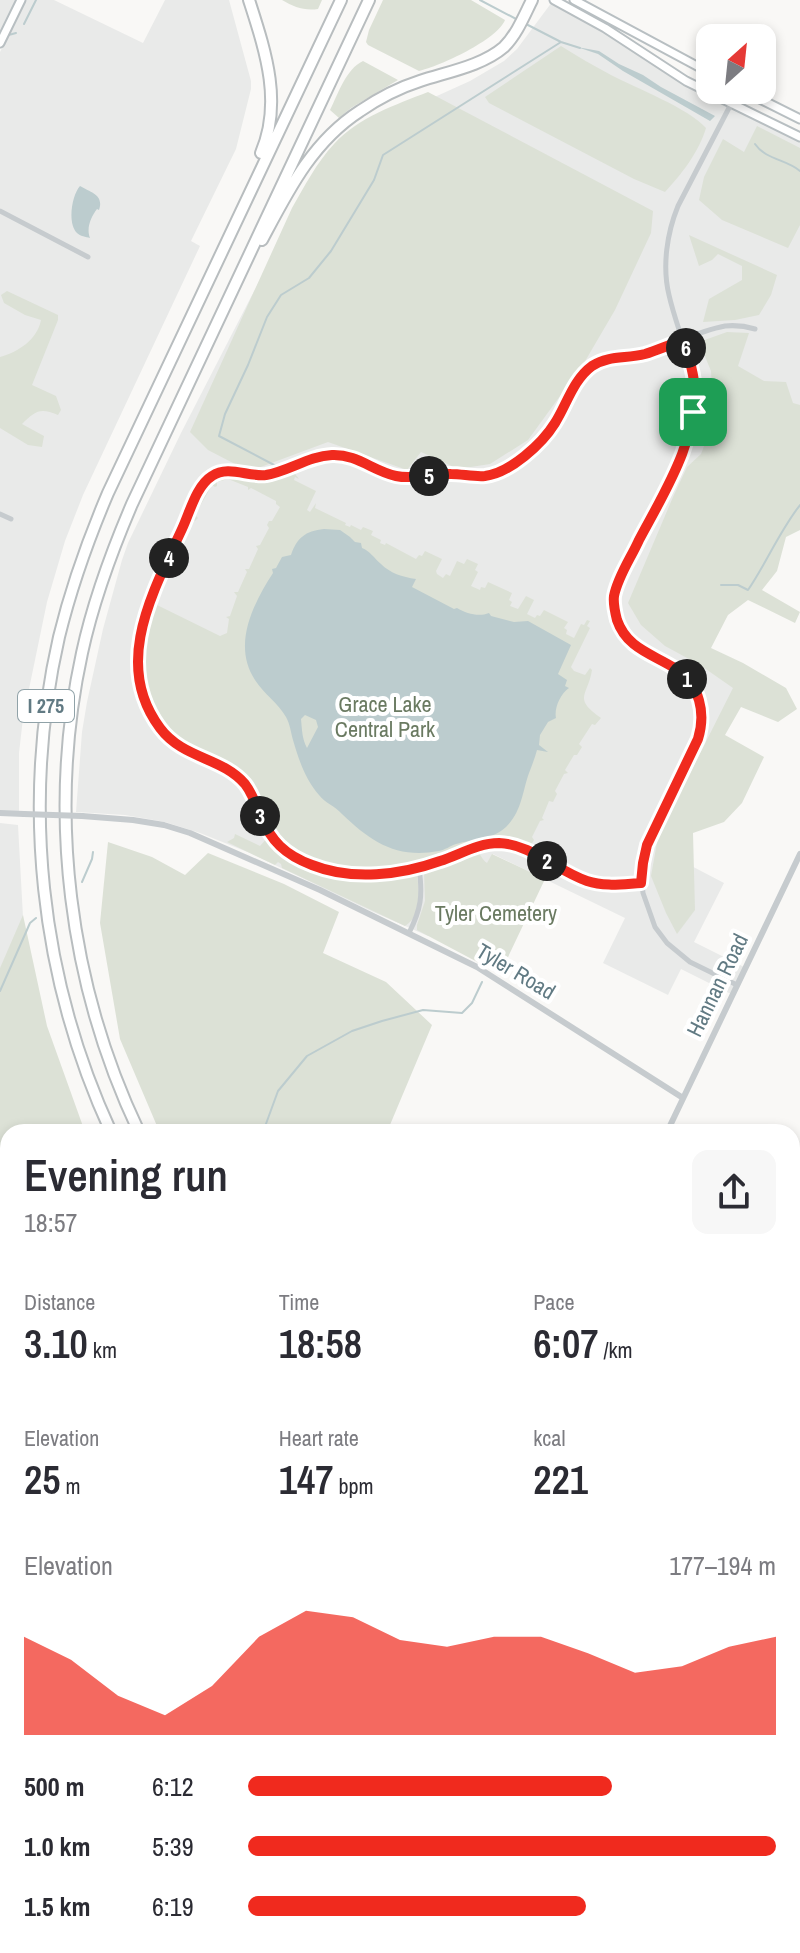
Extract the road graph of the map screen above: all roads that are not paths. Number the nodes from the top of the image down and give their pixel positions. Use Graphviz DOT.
graph roads {
  1 [pos="21,0"];
  2 [pos="249,0"];
  3 [pos="341,0"];
  4 [pos="369,0"];
  5 [pos="532,0"];
  6 [pos="554,0"];
  7 [pos="574,0"];
  8 [pos="0,43"];
  9 [pos="693,63"];
  10 [pos="696,65"];
  11 [pos="686,81"];
  12 [pos="696,86"];
  13 [pos="731,104"];
  14 [pos="770,104"];
  15 [pos="800,119"];
  16 [pos="800,135"];
  17 [pos="0,211"];
  18 [pos="221,252"];
  19 [pos="88,257"];
  20 [pos="220,315"];
  21 [pos="755,329"];
  22 [pos="684,340"];
  23 [pos="0,514"];
  24 [pos="11,519"];
  25 [pos="0,813"];
  26 [pos="800,854"];
  27 [pos="419,868"];
  28 [pos="641,883"];
  29 [pos="409,933"];
  30 [pos="737,985"];
  31 [pos="683,1098"];
  32 [pos="108,1124"];
  33 [pos="136,1124"];
  34 [pos="671,1124"];
  1 -- 8 [label="main road"];
  2 -- 18 [label="highway"];
  3 -- 18 [label="highway, I 275"];
  4 -- 20 [label="highway, I 275"];
  5 -- 20 [label="highway"];
  6 -- 11 [label="main road"];
  7 -- 9 [label="main road"];
  9 -- 10 [label="main road"];
  9 -- 11 [label="main road"];
  11 -- 12 [label="main road"];
  13 -- 16 [label="main road"];
  13 -- 22 [label="street"];
  14 -- 15 [label="main road"];
  17 -- 19 [label="street"];
  18 -- 32 [label="highway, I 275"];
  20 -- 33 [label="highway, I 275"];
  21 -- 22 [label="street"];
  22 -- 27 [label="street"];
  22 -- 28 [label="street"];
  23 -- 24 [label="street"];
  25 -- 29 [label="street, Tyler Road, bridge"];
  26 -- 30 [label="street, Hannan Road"];
  27 -- 28 [label="street"];
  27 -- 29 [label="street"];
  28 -- 30 [label="street"];
  29 -- 31 [label="street, Tyler Road"];
  30 -- 31 [label="street, Hannan Road"];
  31 -- 34 [label="street, Hannan Road"];
}
